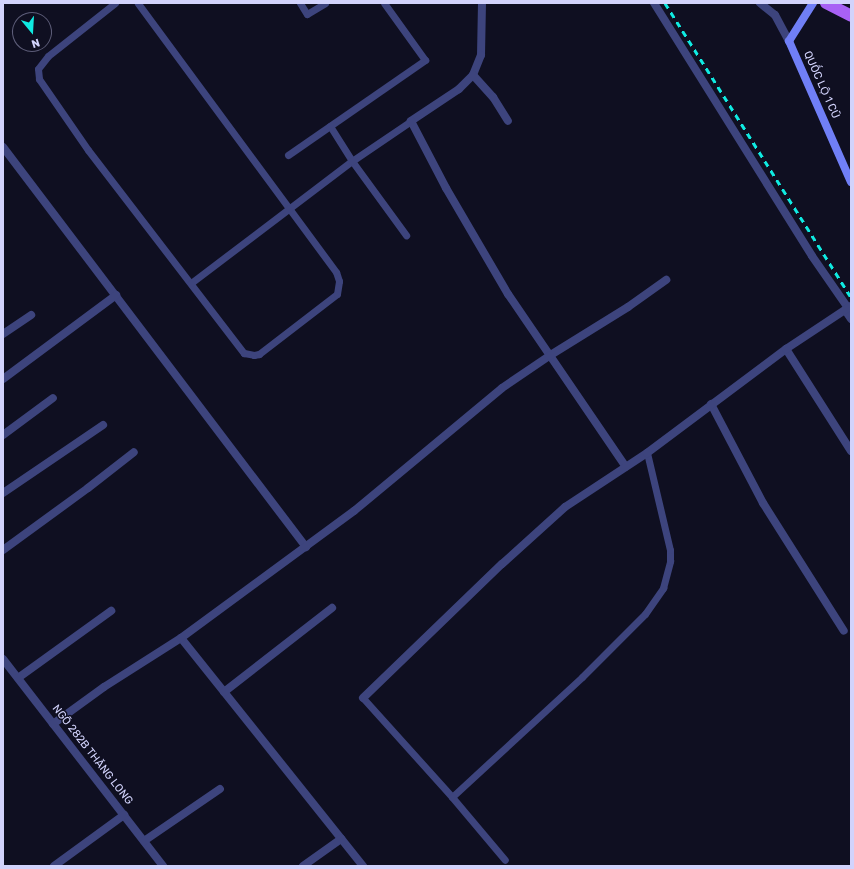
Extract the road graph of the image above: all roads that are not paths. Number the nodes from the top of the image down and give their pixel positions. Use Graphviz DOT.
graph roads {
  1 [pos="115,3"];
  2 [pos="138,3"];
  3 [pos="300,3"];
  4 [pos="324,3"];
  5 [pos="384,3"];
  6 [pos="482,3"];
  7 [pos="654,3"];
  8 [pos="760,3"];
  9 [pos="813,3"];
  10 [pos="826,3"];
  11 [pos="851,16"];
  12 [pos="789,41"];
  13 [pos="473,75"];
  14 [pos="411,121"];
  15 [pos="508,121"];
  16 [pos="330,126"];
  17 [pos="3,147"];
  18 [pos="288,156"];
  19 [pos="352,161"];
  20 [pos="851,182"];
  21 [pos="288,208"];
  22 [pos="406,235"];
  23 [pos="666,280"];
  24 [pos="190,283"];
  25 [pos="116,295"];
  26 [pos="848,308"];
  27 [pos="31,315"];
  28 [pos="851,319"];
  29 [pos="3,334"];
  30 [pos="786,349"];
  31 [pos="549,356"];
  32 [pos="3,379"];
  33 [pos="53,398"];
  34 [pos="711,404"];
  35 [pos="102,425"];
  36 [pos="3,435"];
  37 [pos="851,451"];
  38 [pos="134,452"];
  39 [pos="647,453"];
  40 [pos="626,467"];
  41 [pos="3,493"];
  42 [pos="306,547"];
  43 [pos="3,550"];
  44 [pos="332,608"];
  45 [pos="111,611"];
  46 [pos="844,631"];
  47 [pos="181,638"];
  48 [pos="3,659"];
  49 [pos="18,678"];
  50 [pos="224,692"];
  51 [pos="363,698"];
  52 [pos="53,724"];
  53 [pos="220,789"];
  54 [pos="452,797"];
  55 [pos="124,815"];
  56 [pos="341,839"];
  57 [pos="144,841"];
  58 [pos="505,860"];
  59 [pos="54,866"];
  60 [pos="162,866"];
  61 [pos="303,866"];
  62 [pos="363,866"];
  1 -- 24 [label="lane"];
  2 -- 21 [label="lane"];
  3 -- 4 [label="lane"];
  5 -- 16 [label="lane"];
  6 -- 13 [label="street"];
  7 -- 26 [label="street"];
  8 -- 12 [label="street"];
  9 -- 12 [label="street"];
  10 -- 11 [label="main road"];
  12 -- 20 [label="street, QUỐC LỘ 1 CŨ"];
  13 -- 14 [label="street"];
  13 -- 15 [label="street"];
  14 -- 19 [label="lane"];
  14 -- 31 [label="street"];
  16 -- 18 [label="lane"];
  16 -- 19 [label="lane"];
  17 -- 25 [label="street"];
  19 -- 21 [label="lane"];
  19 -- 22 [label="lane"];
  21 -- 24 [label="lane"];
  21 -- 24 [label="lane"];
  23 -- 31 [label="street"];
  25 -- 32 [label="street"];
  25 -- 42 [label="street"];
  26 -- 28 [label="street"];
  26 -- 30 [label="street"];
  27 -- 29 [label="street"];
  30 -- 34 [label="street"];
  30 -- 37 [label="street"];
  31 -- 40 [label="street"];
  31 -- 42 [label="street"];
  33 -- 36 [label="street"];
  34 -- 39 [label="street"];
  34 -- 46 [label="street"];
  35 -- 41 [label="street"];
  38 -- 43 [label="street"];
  39 -- 40 [label="street"];
  39 -- 54 [label="lane"];
  40 -- 51 [label="street"];
  42 -- 47 [label="street"];
  44 -- 50 [label="street"];
  45 -- 49 [label="street"];
  47 -- 50 [label="street"];
  47 -- 52 [label="street"];
  48 -- 49 [label="street, NGÕ 282B THĂNG LONG"];
  49 -- 52 [label="street, NGÕ 282B THĂNG LONG"];
  50 -- 56 [label="street"];
  51 -- 54 [label="lane"];
  52 -- 55 [label="street, NGÕ 282B THĂNG LONG"];
  53 -- 57 [label="street"];
  54 -- 58 [label="lane"];
  55 -- 57 [label="street, NGÕ 282B THĂNG LONG"];
  55 -- 59 [label="street"];
  56 -- 61 [label="street"];
  56 -- 62 [label="street"];
  57 -- 60 [label="street, NGÕ 282B THĂNG LONG"];
}
